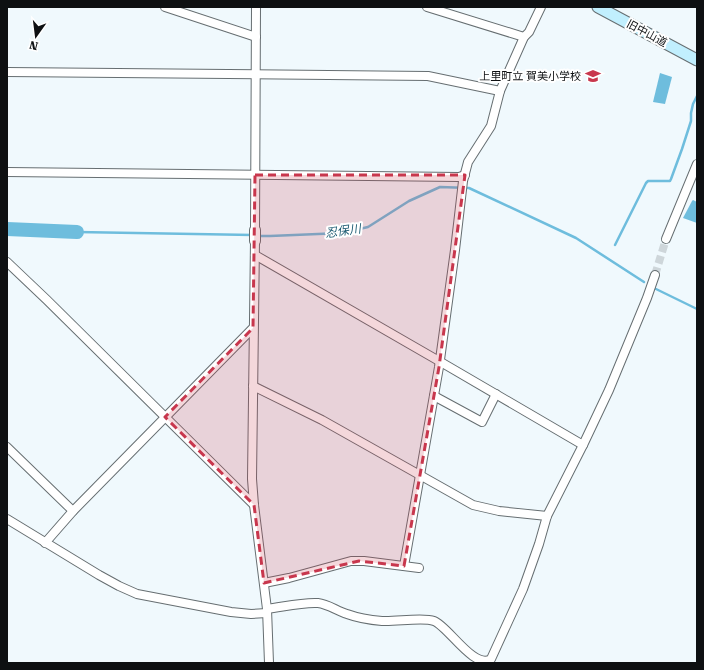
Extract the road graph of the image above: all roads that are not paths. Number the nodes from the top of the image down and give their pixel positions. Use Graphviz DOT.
graph roads {
  1 [pos="166,7"];
  2 [pos="256,7"];
  3 [pos="427,7"];
  4 [pos="541,7"];
  5 [pos="598,7"];
  6 [pos="256,37"];
  7 [pos="524,37"];
  8 [pos="697,60"];
  9 [pos="7,72"];
  10 [pos="256,75"];
  11 [pos="500,91"];
  12 [pos="697,164"];
  13 [pos="7,172"];
  14 [pos="255,174"];
  15 [pos="464,179"];
  16 [pos="666,238"];
  17 [pos="255,255"];
  18 [pos="7,262"];
  19 [pos="655,275"];
  20 [pos="254,328"];
  21 [pos="439,361"];
  22 [pos="253,386"];
  23 [pos="496,394"];
  24 [pos="434,396"];
  25 [pos="165,417"];
  26 [pos="583,445"];
  27 [pos="7,447"];
  28 [pos="420,476"];
  29 [pos="254,505"];
  30 [pos="73,511"];
  31 [pos="547,516"];
  32 [pos="7,519"];
  33 [pos="45,543"];
  34 [pos="404,566"];
  35 [pos="418,568"];
  36 [pos="264,583"];
  37 [pos="267,611"];
  38 [pos="269,663"];
  1 -- 6 [label="street"];
  2 -- 6 [label="street"];
  3 -- 7 [label="street"];
  4 -- 7 [label="street"];
  5 -- 8 [label="main road, 旧中山道"];
  6 -- 10 [label="street"];
  7 -- 11 [label="street"];
  9 -- 10 [label="street"];
  10 -- 11 [label="street"];
  10 -- 14 [label="street"];
  11 -- 15 [label="street"];
  12 -- 16 [label="street"];
  13 -- 14 [label="street"];
  14 -- 15 [label="street"];
  14 -- 17 [label="street"];
  15 -- 21 [label="street"];
  17 -- 20 [label="street"];
  17 -- 21 [label="street"];
  18 -- 25 [label="street"];
  19 -- 26 [label="street"];
  20 -- 22 [label="street"];
  20 -- 25 [label="street"];
  21 -- 23 [label="street"];
  21 -- 24 [label="street"];
  22 -- 28 [label="street"];
  22 -- 29 [label="street"];
  23 -- 24 [label="street"];
  23 -- 26 [label="street"];
  24 -- 28 [label="street"];
  25 -- 29 [label="street"];
  25 -- 30 [label="street"];
  26 -- 31 [label="street"];
  27 -- 30 [label="street"];
  28 -- 31 [label="street"];
  28 -- 34 [label="street"];
  29 -- 36 [label="street"];
  30 -- 33 [label="street"];
  31 -- 37 [label="street"];
  32 -- 33 [label="street"];
  33 -- 37 [label="street"];
  34 -- 35 [label="street"];
  34 -- 36 [label="street"];
  36 -- 37 [label="street"];
  37 -- 38 [label="street"];
}
